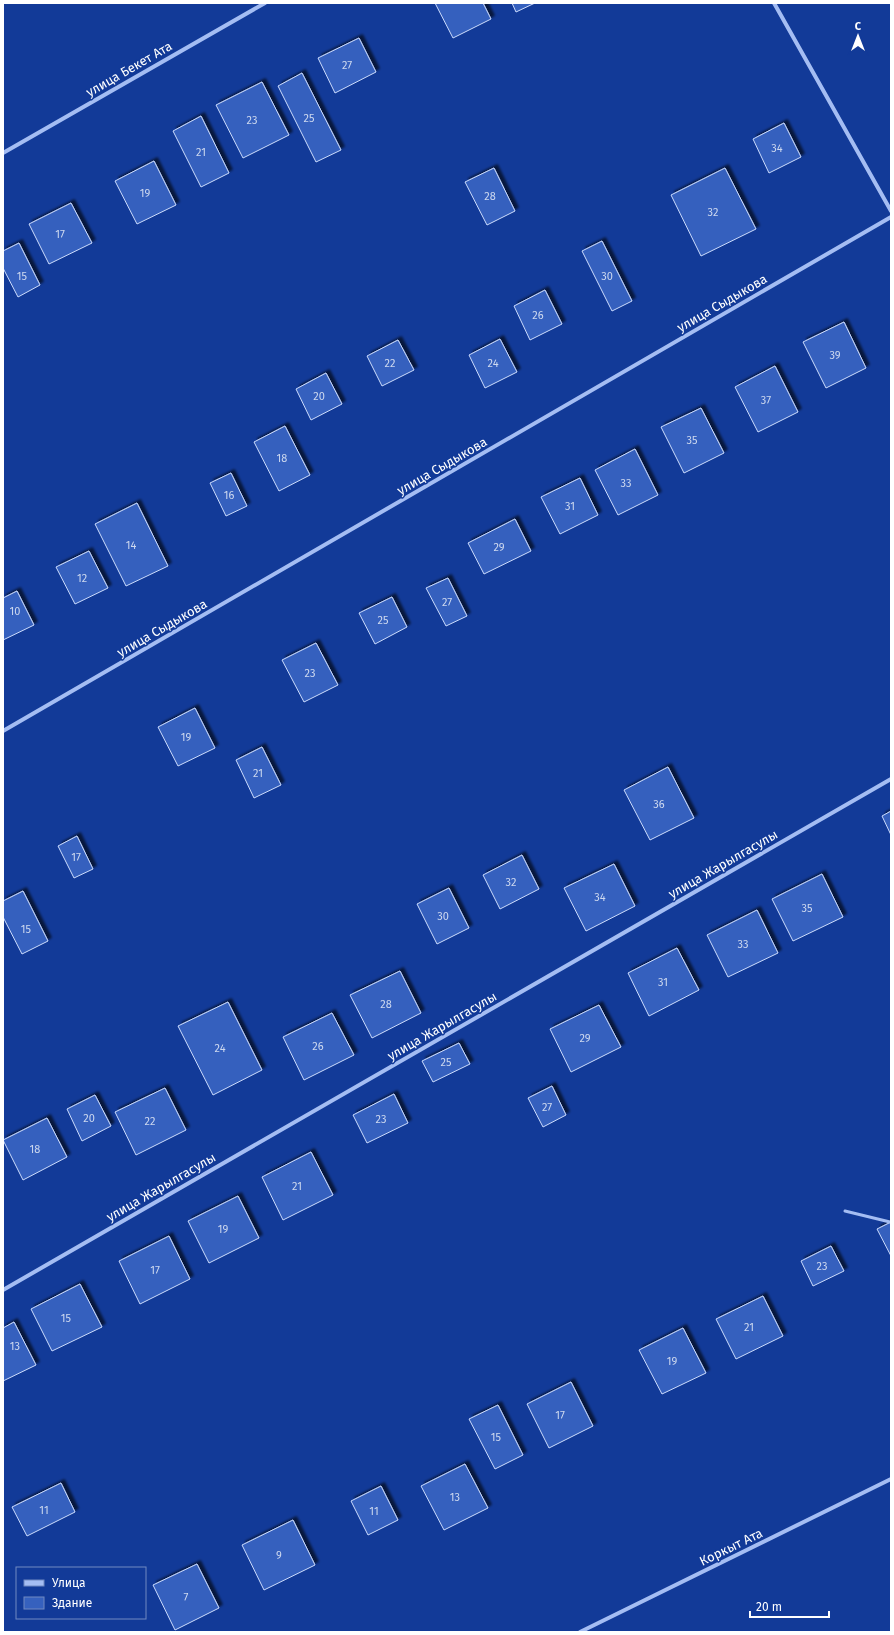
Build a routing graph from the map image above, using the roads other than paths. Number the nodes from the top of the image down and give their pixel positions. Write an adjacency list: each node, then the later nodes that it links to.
1 (265, 3): 3 (street, улица Бекет Ата)
2 (774, 3): 4 (street)
3 (3, 153)
4 (891, 211)
5 (891, 217): 6 (street, улица Сыдыкова)
6 (3, 731)
7 (891, 779): 10 (street, улица Жарылгасулы)
8 (845, 1211): 9 (lane)
9 (890, 1222)
10 (3, 1290)
11 (891, 1479): 12 (street, Коркыт Ата)
12 (580, 1632)

